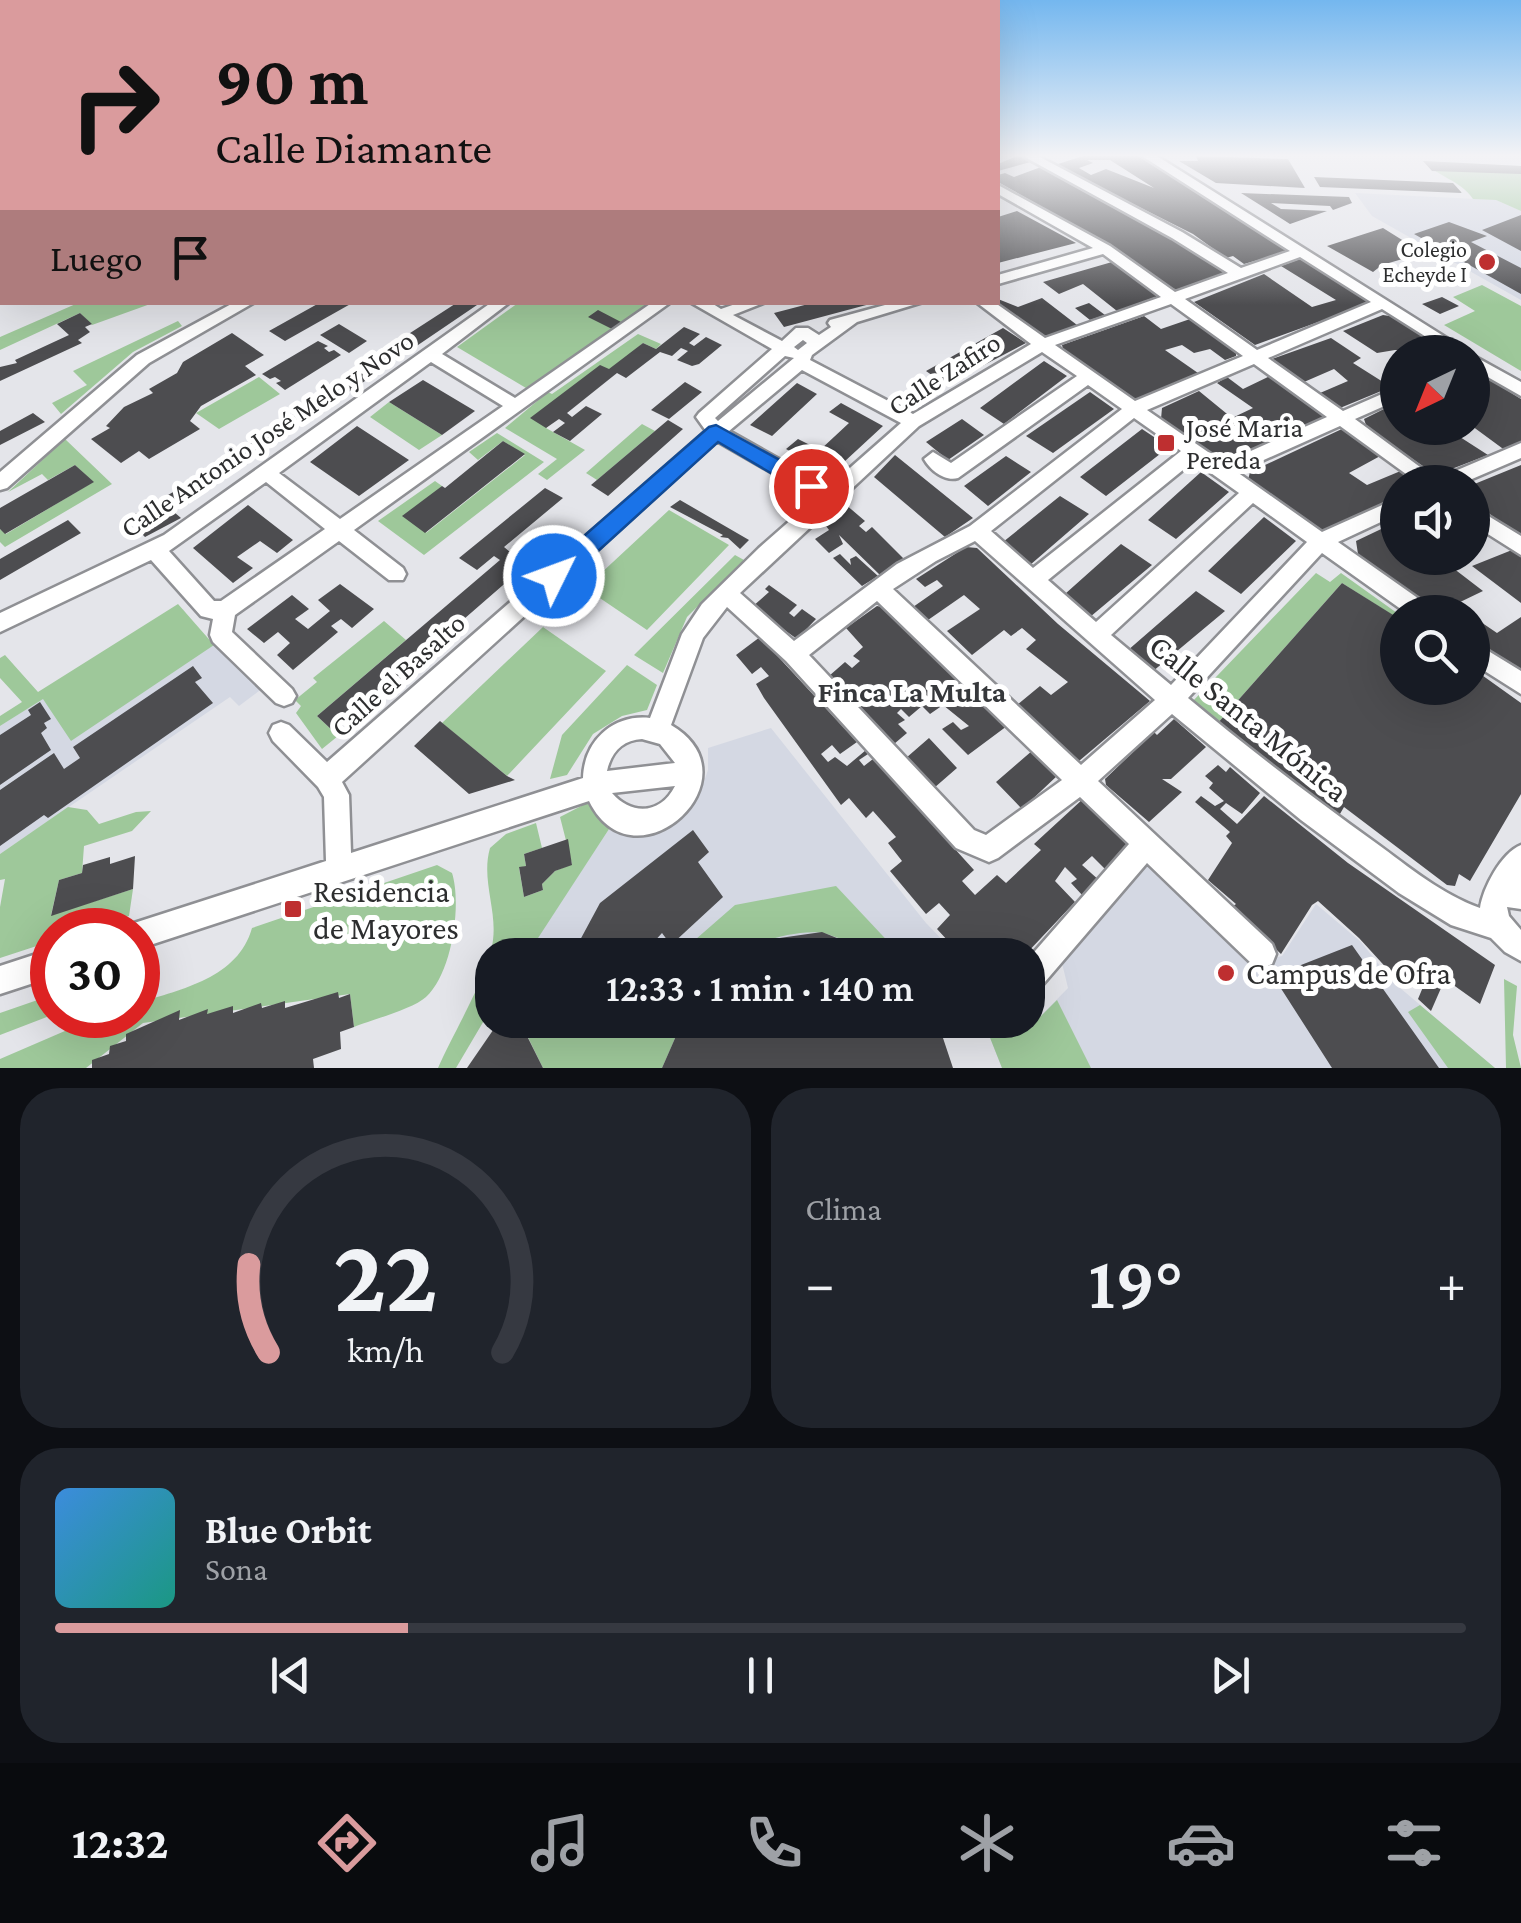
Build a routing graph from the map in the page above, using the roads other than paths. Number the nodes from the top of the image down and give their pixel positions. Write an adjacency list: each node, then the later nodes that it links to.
1 (1029, 206): 4 (street)
2 (1118, 206): 6 (street)
3 (1227, 206): 5 (street)
4 (1105, 249): 7 (street); 8 (street)
5 (1301, 252): 6 (street, Calle Zafiro); 9 (street)
6 (1240, 274): 8 (street, Calle Zafiro)
7 (1000, 279)
8 (1172, 296): 20 (street, Calle Zafiro); 24 (street)
9 (1383, 304): 18 (street); 24 (street)
10 (242, 305): 41 (street)
11 (499, 305): 23 (street, Calle Antonio José Melo y Novo)
12 (660, 305): 29 (street)
13 (703, 305): 17 (street)
14 (749, 305): 17 (street)
15 (906, 305): 21 (street, Calle el Basalto)
16 (987, 305): 20 (street)
17 (720, 314): 19 (street)
18 (1433, 335)
19 (768, 338): 21 (street); 22 (street)
20 (1043, 344): 26 (street); 32 (street, Calle Zafiro)
21 (806, 348): 22 (street); 32 (street); 33 (street, Calle el Basalto)
22 (783, 350): 33 (street)
23 (430, 355): 29 (street); 40 (street, Calle Antonio José Melo y Novo)
24 (1254, 355): 30 (street); 31 (street)
25 (1490, 371): 27 (street)
26 (1089, 376): 30 (street); 36 (street)
27 (1521, 390)
28 (1380, 401): 31 (street)
29 (514, 405): 46 (street)
30 (1135, 408): 35 (street); 47 (street)
31 (1340, 418): 37 (street); 39 (street)
32 (913, 422): 54 (street, Calle Zafiro)
33 (716, 432): 42 (street); 67 (street, Calle el Basalto)
34 (1521, 450): 38 (street)
35 (1194, 451): 39 (street); 52 (street)
36 (933, 459)
37 (1406, 465)
38 (1487, 465)
39 (1223, 471): 43 (street)
40 (266, 473): 46 (street); 50 (street, Calle Antonio José Melo y Novo)
41 (0, 483)
42 (811, 486)
43 (1252, 492): 48 (street); 58 (street)
44 (1380, 514): 48 (street)
45 (1490, 525): 49 (street)
46 (341, 531): 51 (street); 56 (street)
47 (977, 531): 52 (street, Calle Santa Mónica); 53 (street)
48 (1321, 541): 55 (street); 63 (street)
49 (1521, 547)
50 (155, 550): 56 (street); 57 (street, Calle Antonio José Melo y Novo)
51 (396, 574)
52 (1033, 580): 58 (street, Calle Santa Mónica)
53 (880, 590): 59 (street); 68 (street)
54 (725, 593): 59 (street); 64 (street, Calle Zafiro)
55 (1397, 595)
56 (225, 610): 62 (street)
57 (0, 623)
58 (1096, 635): 63 (street, Calle Santa Mónica)
59 (794, 654): 68 (street)
60 (1490, 662): 61 (street)
61 (1521, 684)
62 (284, 696)
63 (1171, 700): 68 (street); 74 (street, Calle Santa Mónica)
64 (658, 730): 66 (street); 69 (street)
65 (281, 733): 67 (street)
66 (690, 776): 69 (street); 69 (street)
67 (327, 779): 72 (street, Calle el Basalto)
68 (1082, 780): 70 (street)
69 (594, 788): 72 (street)
70 (1147, 843): 77 (street); 78 (street)
71 (1521, 858): 73 (street)
72 (339, 868): 75 (street)
73 (1508, 897): 74 (street)
74 (1498, 926): 76 (street)
75 (160, 928)
76 (1521, 947)
77 (1262, 954)
78 (1045, 960)
79 (30, 970): 80 (street)
80 (0, 980)

